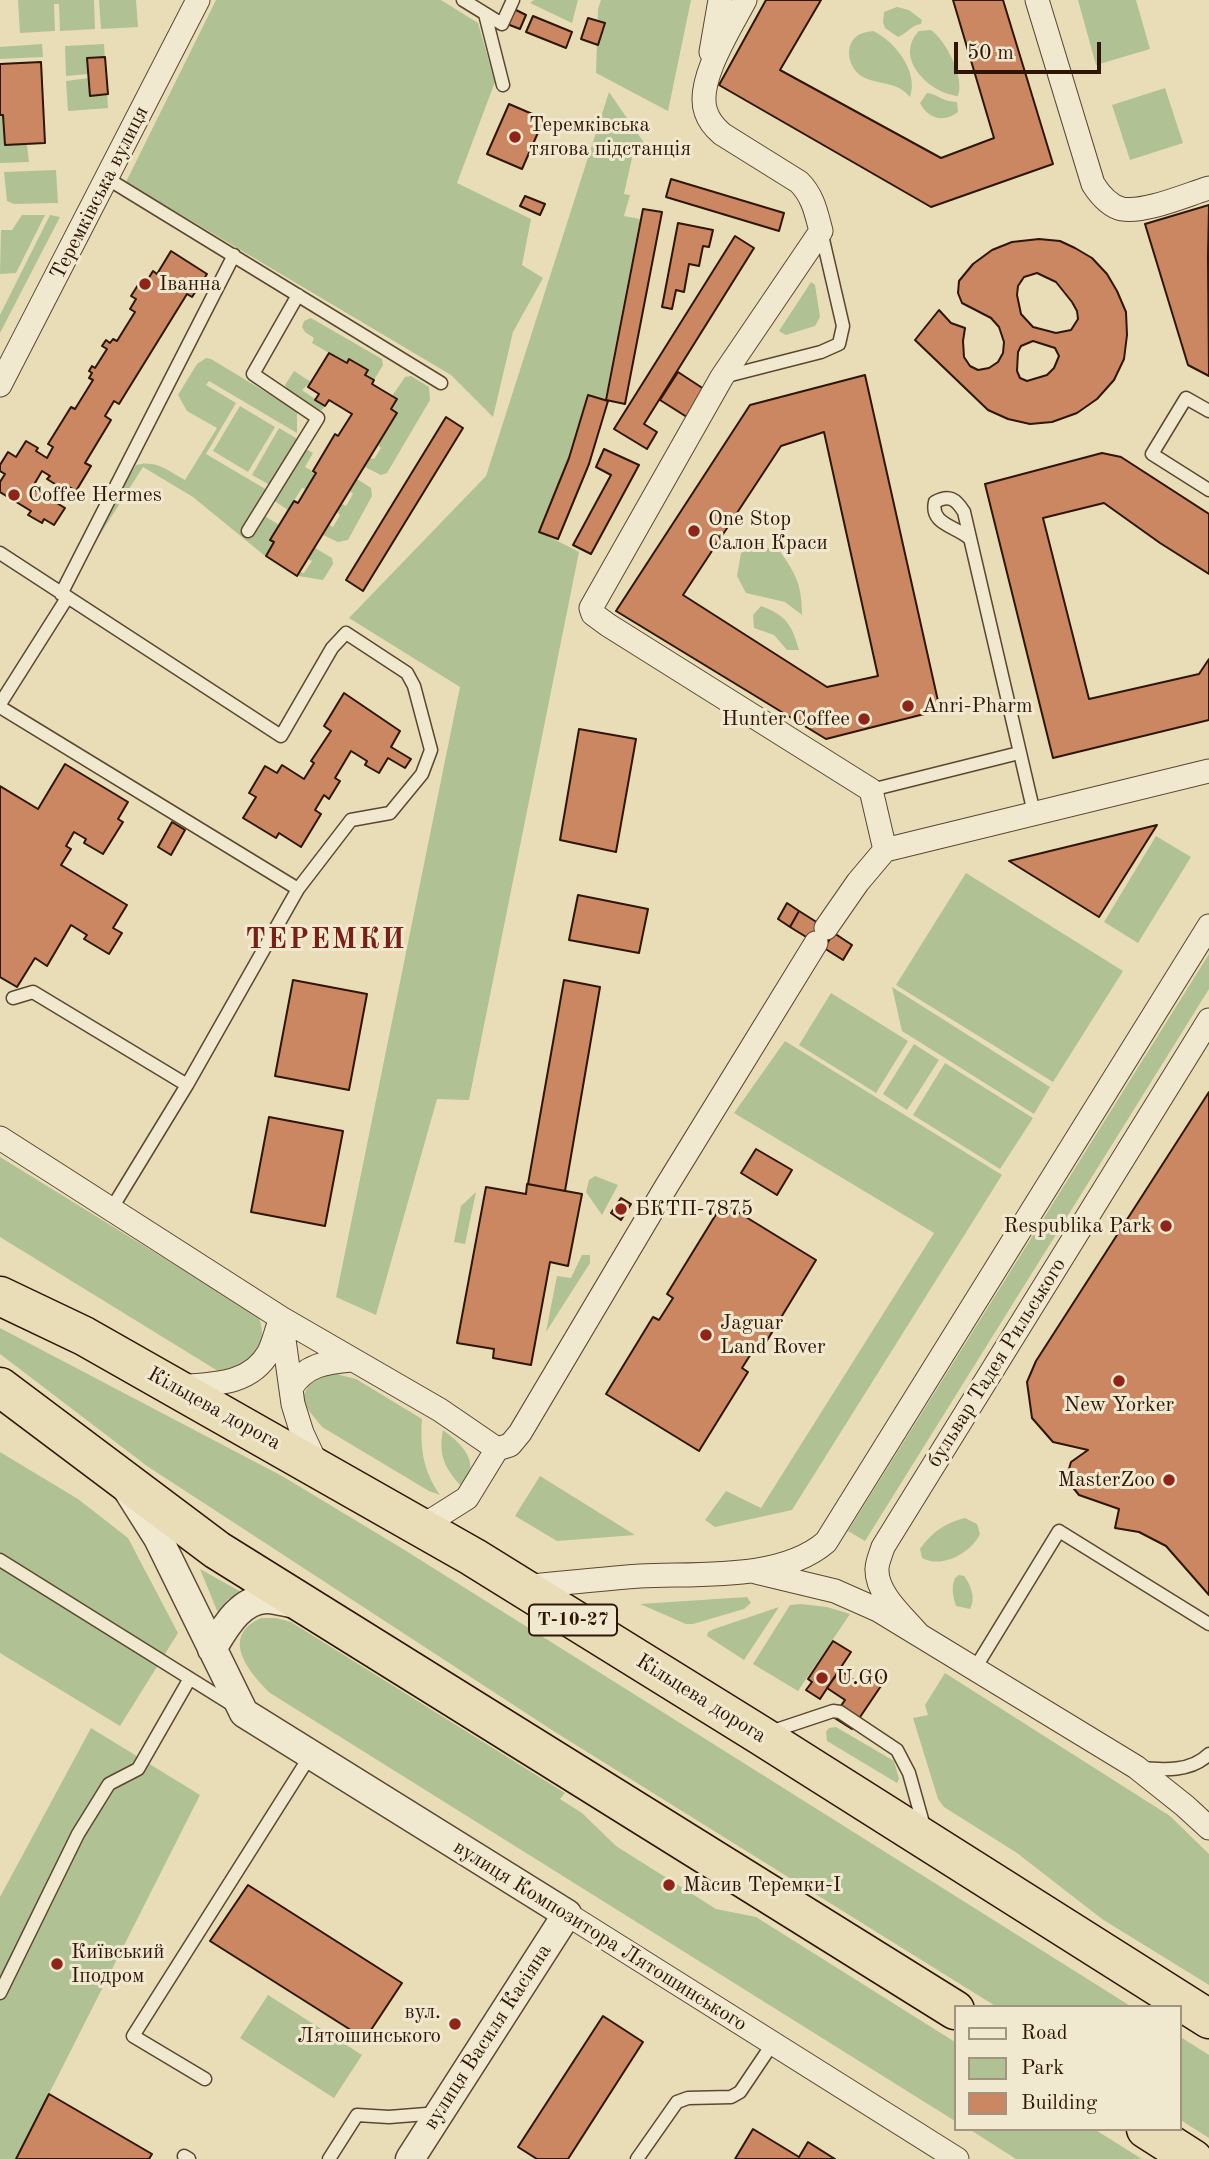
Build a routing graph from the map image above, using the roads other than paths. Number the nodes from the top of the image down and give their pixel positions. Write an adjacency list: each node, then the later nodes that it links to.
1 (198, 0): 10 (street, Теремківська вулиця)
2 (463, 0): 7 (lane)
3 (513, 0): 7 (lane)
4 (720, 0): 8 (street)
5 (745, 0): 8 (street)
6 (1037, 0): 11 (street)
7 (485, 14): 9 (lane)
8 (707, 78): 12 (street)
9 (503, 85)
10 (108, 178): 13 (lane); 17 (street, Теремківська вулиця)
11 (1209, 188)
12 (821, 231): 15 (street); 15 (lane)
13 (234, 255): 14 (lane); 23 (lane)
14 (298, 295): 16 (lane); 20 (lane)
15 (722, 377): 27 (street)
16 (441, 383)
17 (0, 385)
18 (1209, 411): 19 (lane)
19 (1209, 490)
20 (248, 531)
21 (969, 538): 25 (lane)
22 (0, 553): 23 (lane)
23 (64, 596): 24 (lane); 30 (lane)
24 (0, 705): 30 (lane)
25 (1019, 753): 27 (lane); 28 (lane)
26 (1209, 771): 28 (street)
27 (871, 790): 29 (street)
28 (1034, 813): 29 (street)
29 (885, 850): 47 (street)
30 (298, 889): 34 (lane)
31 (1209, 926): 52 (street)
32 (13, 998): 34 (lane)
33 (1209, 1020): 56 (street, бульвар Тадея Рильського)
34 (187, 1084): 36 (lane)
35 (0, 1138): 36 (street)
36 (112, 1208): 39 (street)
37 (0, 1273): 40 (highway)
38 (0, 1296): 40 (highway, Кільцева дорога / Т-10-27)
39 (281, 1318): 41 (street); 43 (street); 44 (street)
40 (85, 1336): 43 (highway, Кільцева дорога / Т-10-27)
41 (352, 1360): 44 (street); 47 (street)
42 (0, 1387): 46 (highway)
43 (175, 1387): 48 (highway, Кільцева дорога / Т-10-27)
44 (291, 1388): 48 (street)
45 (0, 1405): 46 (highway)
46 (55, 1428): 49 (highway)
47 (497, 1449): 50 (street)
48 (319, 1468): 50 (highway, Кільцева дорога / Т-10-27)
49 (122, 1480): 54 (highway); 57 (street)
50 (421, 1527): 53 (highway, Кільцева дорога / Т-10-27)
51 (0, 1560): 59 (lane, вулиця Композитора Лятошинського)
52 (751, 1571): 53 (street); 56 (street)
53 (521, 1587): 61 (highway, Кільцева дорога / Т-10-27)
54 (308, 1606): 57 (street); 69 (highway)
55 (1209, 1624): 58 (lane)
56 (919, 1635): 58 (street)
57 (212, 1649): 60 (street)
58 (974, 1670): 64 (street)
59 (188, 1680): 60 (lane, вулиця Композитора Лятошинського); 68 (lane)
60 (244, 1713): 63 (street, вулиця Композитора Лятошинського)
61 (760, 1735): 66 (highway, Кільцева дорога / Т-10-27); 66 (lane)
62 (1209, 1754): 64 (lane)
63 (310, 1755): 67 (street, вулиця Композитора Лятошинського); 72 (lane)
64 (1136, 1767): 65 (street)
65 (1209, 1828)
66 (933, 1846): 70 (highway, Кільцева дорога / Т-10-27)
67 (567, 1914): 71 (street, вулиця Композитора Лятошинського); 73 (street, вулиця Василя Касіяна)
68 (0, 1993)
69 (954, 2009)
70 (1209, 2019)
71 (773, 2043): 77 (lane); 78 (street, вулиця Композитора Лятошинського)
72 (205, 2079)
73 (439, 2112): 75 (lane); 76 (street, вулиця Василя Касіяна)
74 (1149, 2131): 79 (highway)
75 (329, 2159)
76 (410, 2159)
77 (637, 2159)
78 (957, 2159)
79 (1193, 2159)

